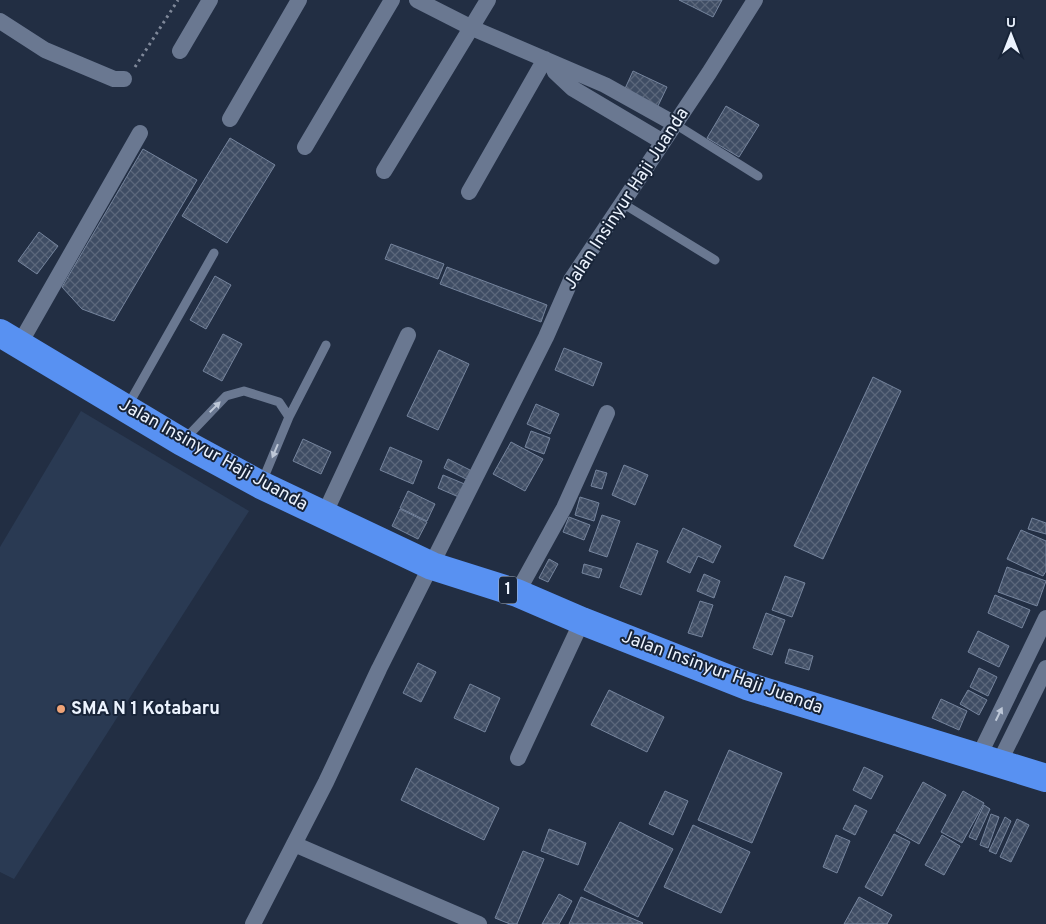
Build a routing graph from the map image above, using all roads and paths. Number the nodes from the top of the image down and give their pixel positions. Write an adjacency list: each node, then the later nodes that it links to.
1 (178, 0): 12 (path)
2 (210, 0): 10 (street)
3 (299, 0): 13 (street)
4 (392, 0): 17 (street)
5 (416, 0): 9 (street)
6 (488, 0): 9 (street)
7 (754, 0): 14 (street, Jalan Insinyur Haji Juanda)
8 (0, 21): 12 (street)
9 (472, 28): 11 (street); 18 (street)
10 (180, 51)
11 (548, 61): 14 (street); 16 (street); 20 (street)
12 (124, 79)
13 (230, 119)
14 (675, 124): 16 (street, Jalan Insinyur Haji Juanda); 19 (lane)
15 (140, 133): 25 (street)
16 (663, 142): 21 (street, Jalan Insinyur Haji Juanda)
17 (305, 147)
18 (384, 171)
19 (758, 176)
20 (469, 192)
21 (622, 203): 23 (lane); 33 (street, Jalan Insinyur Haji Juanda)
22 (214, 253): 27 (lane)
23 (715, 260)
24 (408, 335): 32 (street)
25 (9, 339): 27 (highway, Jalan Insinyur Haji Juanda / 1)
26 (326, 345): 29 (lane)
27 (126, 409): 30 (highway, Jalan Insinyur Haji Juanda / 1)
28 (607, 412): 34 (street)
29 (290, 417): 30 (lane, one-way to 29); 31 (lane, one-way to 31)
30 (182, 442): 31 (highway, Jalan Insinyur Haji Juanda / 1)
31 (261, 484): 32 (highway, Jalan Insinyur Haji Juanda / 1)
32 (324, 515): 33 (highway, Jalan Insinyur Haji Juanda / 1)
33 (432, 566): 34 (highway, Jalan Insinyur Haji Juanda / 1); 41 (street)
34 (517, 593): 36 (highway, Jalan Insinyur Haji Juanda / 1)
35 (1046, 618): 39 (street, one-way to 35)
36 (582, 622): 38 (street); 39 (highway, Jalan Insinyur Haji Juanda / 1)
37 (1046, 668): 39 (street)
38 (518, 758)
39 (988, 761): 40 (highway, Jalan Insinyur Haji Juanda / 1)
40 (1046, 778)
41 (294, 844): 42 (street); 43 (street)
42 (253, 924)
43 (479, 924)

